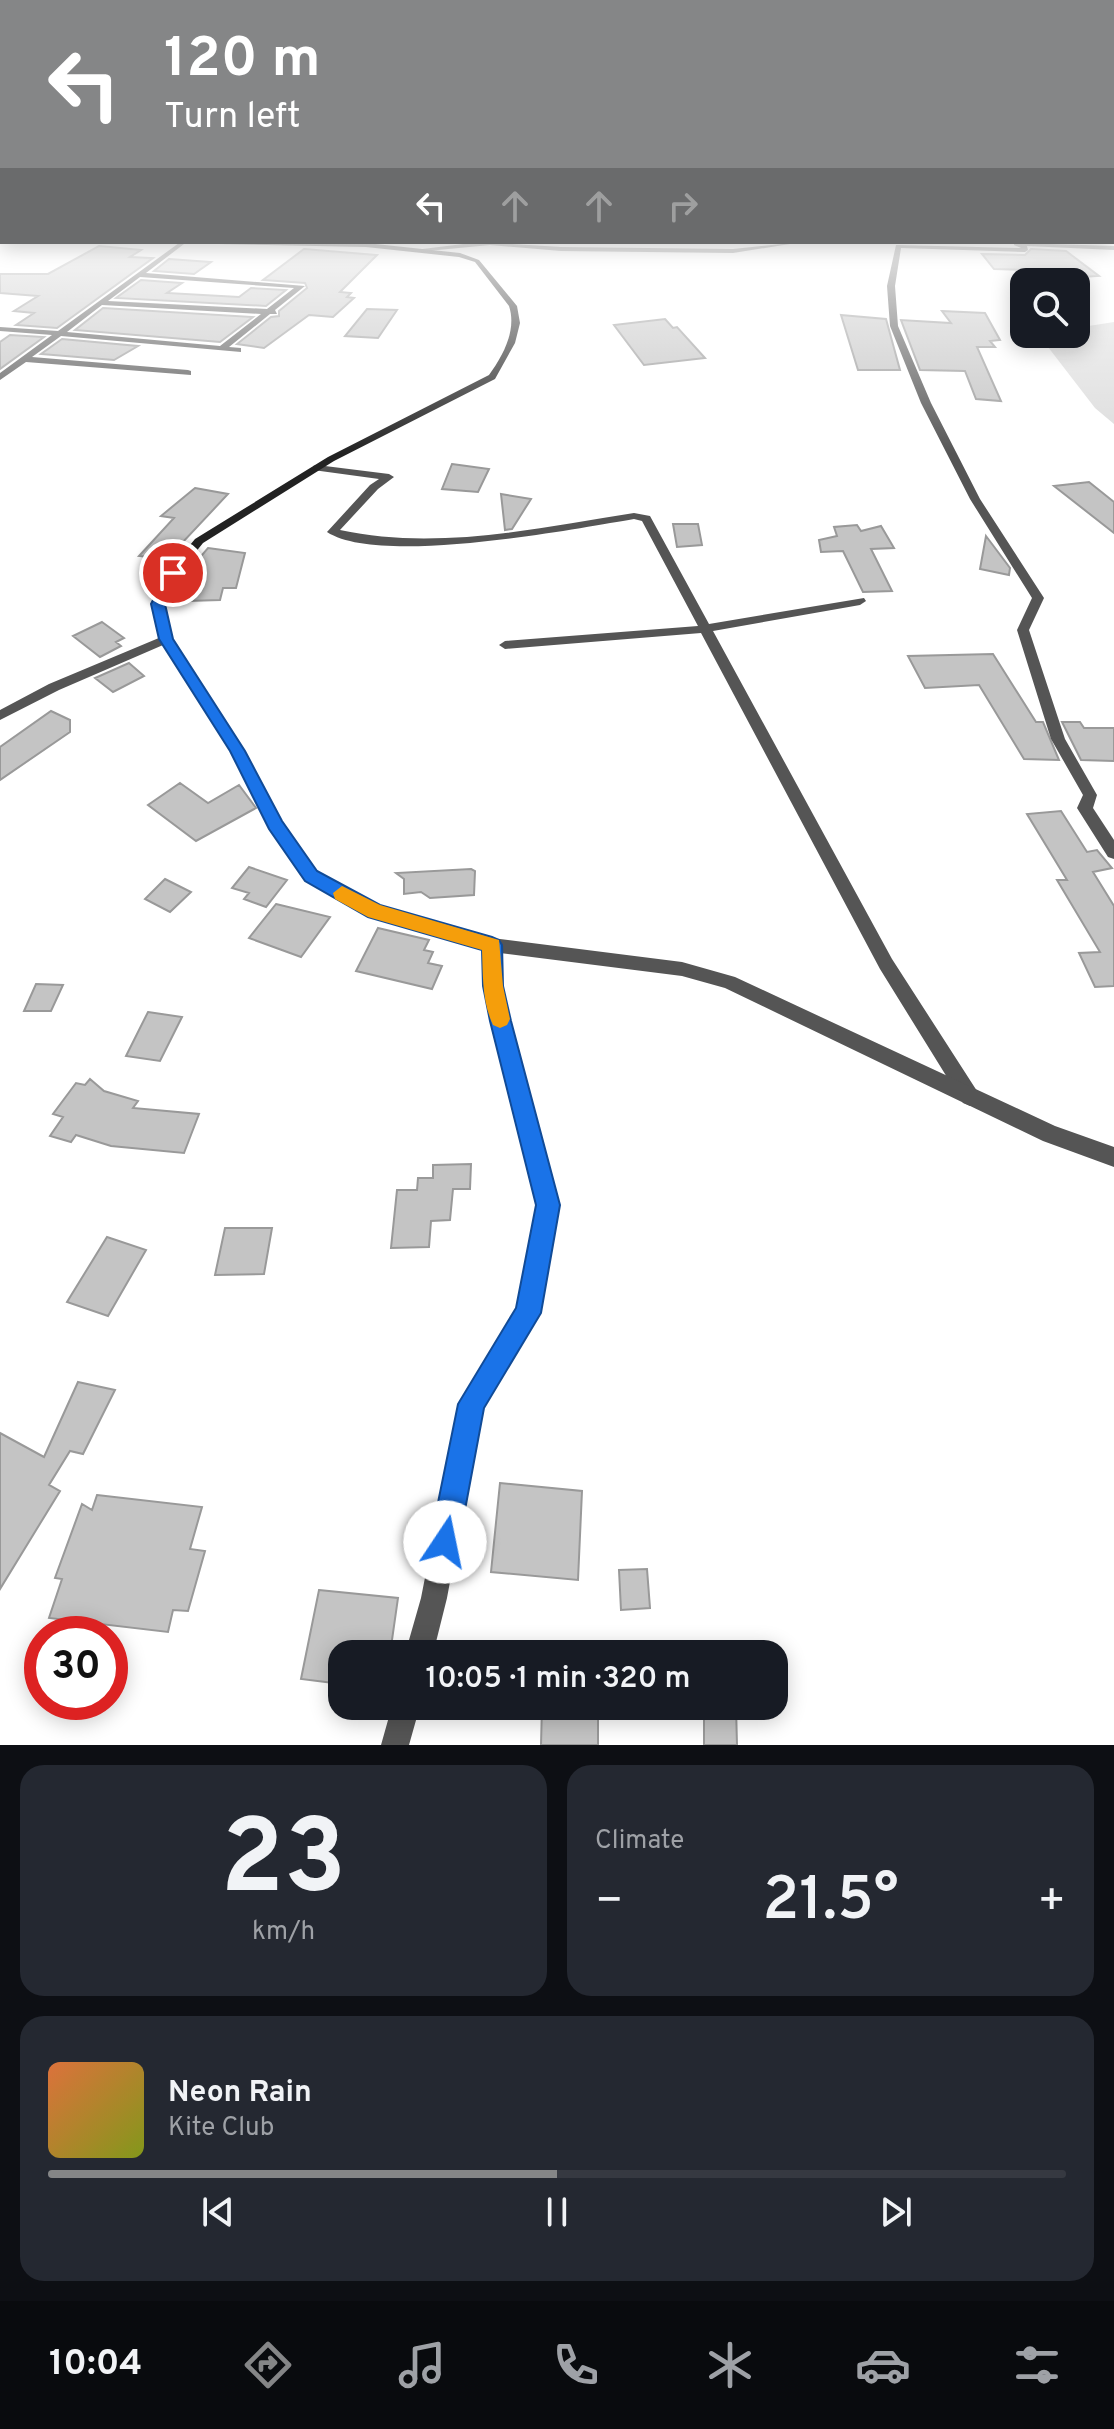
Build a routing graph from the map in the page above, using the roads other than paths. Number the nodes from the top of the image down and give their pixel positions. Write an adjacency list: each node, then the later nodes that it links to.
1 (118, 290): 5 (street)
2 (296, 290): 6 (street)
3 (500, 290): 14 (main road)
4 (891, 290): 20 (street)
5 (100, 303): 6 (street); 8 (street)
6 (269, 312): 9 (street)
7 (0, 329): 8 (street)
8 (60, 334): 9 (street); 11 (street)
9 (222, 348): 10 (street)
10 (238, 350)
11 (25, 359): 12 (street); 13 (street)
12 (188, 373)
13 (0, 377)
14 (317, 468): 16 (street); 17 (main road)
15 (860, 601): 16 (street)
16 (705, 628): 18 (street); 22 (street)
17 (166, 639): 19 (street); 21 (main road)
18 (505, 645)
19 (0, 716)
20 (1114, 853)
21 (492, 945): 22 (street); 24 (street)
22 (970, 1097): 23 (street)
23 (1114, 1157)
24 (423, 1640)
25 (402, 1720): 26 (street)
26 (395, 1745)

